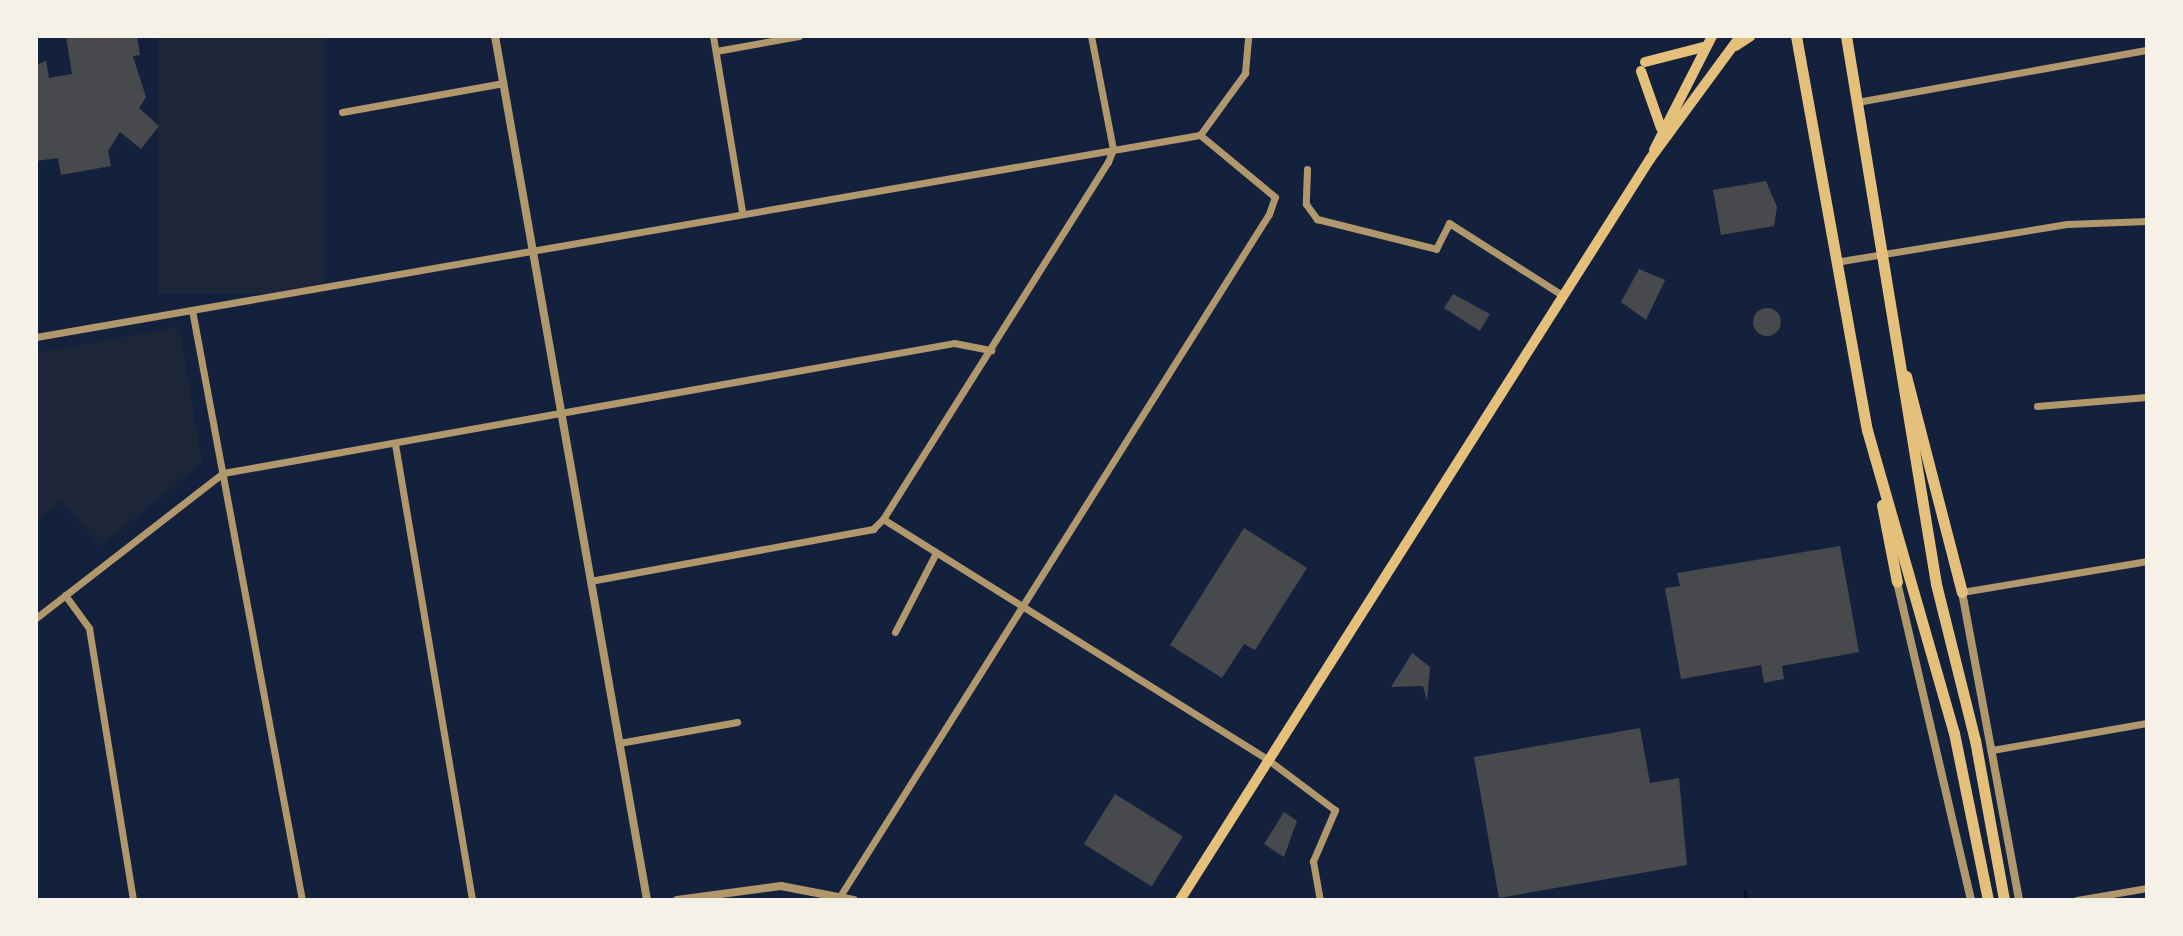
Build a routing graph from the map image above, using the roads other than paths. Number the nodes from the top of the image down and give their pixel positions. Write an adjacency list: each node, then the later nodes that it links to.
1 (495, 36): 13 (street)
2 (713, 36): 12 (street)
3 (799, 36): 12 (street)
4 (1091, 36): 18 (street)
5 (1248, 36): 17 (street)
6 (1749, 36): 9 (highway)
7 (1794, 36): 25 (highway)
8 (1846, 36): 14 (highway)
9 (1737, 40): 19 (main road)
10 (1709, 41): 16 (main road); 16 (main road)
11 (2147, 50): 14 (street)
12 (716, 51): 21 (street)
13 (503, 83): 15 (street); 23 (street)
14 (1857, 102): 24 (highway)
15 (342, 112)
16 (1662, 130): 19 (main road)
17 (1200, 135): 18 (street); 44 (street)
18 (1113, 149): 21 (street); 29 (street)
19 (1650, 159): 26 (main road)
20 (1307, 169): 26 (street)
21 (742, 211): 23 (street)
22 (2147, 221): 24 (street)
23 (533, 251): 27 (street); 33 (street)
24 (1880, 253): 25 (street); 30 (highway)
25 (1835, 262): 34 (highway)
26 (1562, 295): 51 (main road)
27 (192, 310): 28 (street); 36 (street)
28 (36, 337)
29 (991, 350): 33 (street); 37 (street)
30 (1901, 365): 42 (highway); 65 (highway)
31 (2147, 397): 32 (street)
32 (2037, 406)
33 (561, 414): 35 (street); 40 (street)
34 (1867, 430): 41 (highway); 64 (highway)
35 (395, 444): 36 (street); 57 (street)
36 (223, 473): 43 (street); 56 (street)
37 (883, 519): 38 (street); 40 (street)
38 (936, 553): 44 (street); 46 (street)
39 (2147, 561): 42 (street)
40 (590, 581): 49 (street)
41 (1897, 582): 63 (street)
42 (1962, 592): 50 (street)
43 (65, 595): 45 (street); 55 (street)
44 (1020, 607): 51 (street); 53 (street)
45 (36, 618)
46 (895, 632)
47 (737, 722): 49 (street)
48 (2147, 723): 50 (street)
49 (619, 743): 58 (street)
50 (1992, 750): 66 (street)
51 (1267, 759): 61 (main road); 62 (street)
52 (2147, 888): 54 (street)
53 (842, 893): 59 (street); 60 (street)
54 (2109, 898): 67 (street)
55 (133, 900)
56 (302, 900)
57 (472, 900)
58 (647, 900)
59 (677, 900)
60 (854, 900)
61 (1180, 900)
62 (1320, 900)
63 (1971, 900)
64 (1988, 900)
65 (2004, 900)
66 (2019, 900)
67 (2077, 900)

